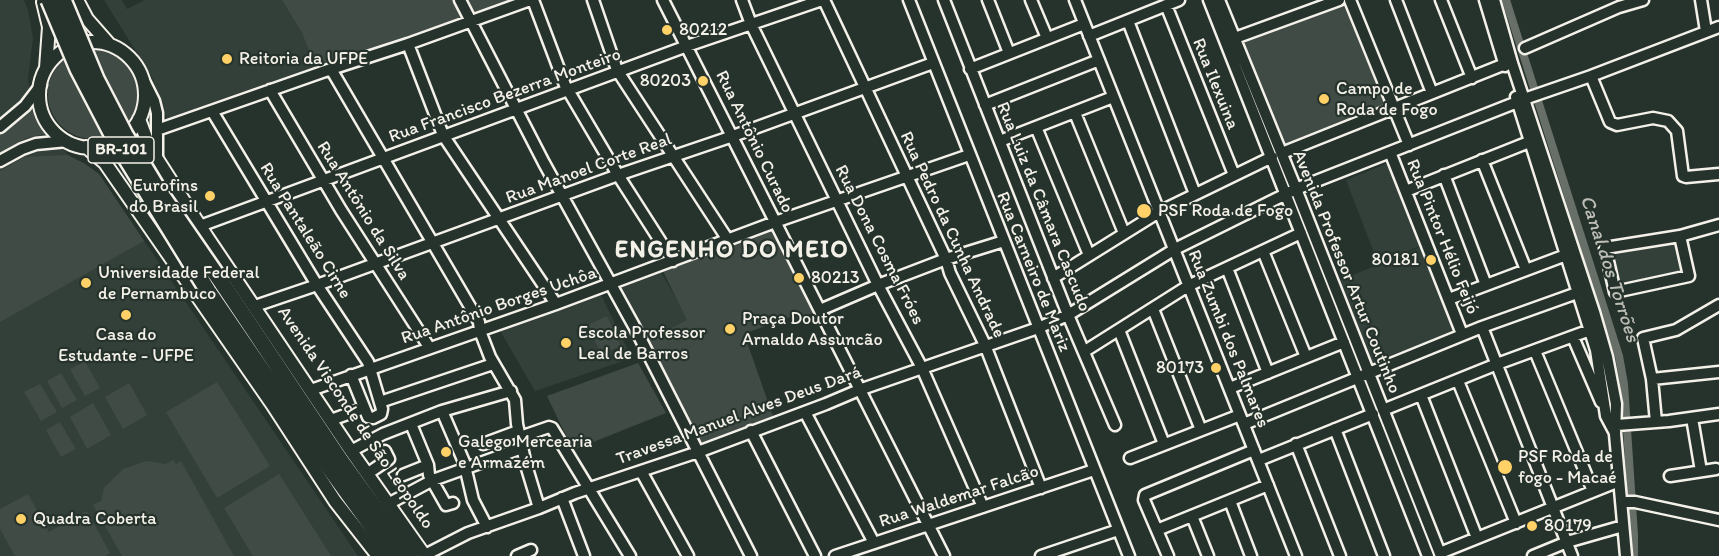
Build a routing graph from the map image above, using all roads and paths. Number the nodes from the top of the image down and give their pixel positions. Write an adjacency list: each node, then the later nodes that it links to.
1 (42, 0): 45 (main road)
2 (50, 0): 123 (highway, BR-101, bridge)
3 (63, 0): 123 (highway, BR-101, bridge)
4 (77, 0): 37 (main road)
5 (460, 0): 28 (street)
6 (532, 0): 28 (street); 55 (street)
7 (593, 0): 48 (street)
8 (663, 0): 39 (street, Rua Antônio Curado)
9 (742, 0): 30 (street, Rua Dona Cosma Fróes)
10 (823, 0): 30 (street, Rua Francisco Bezerra Monteiro); 53 (street, Rua Pedro da Cunha Andrade)
11 (909, 0): 43 (street, Rua Carneiro de Mariz)
12 (944, 0): 47 (street, Rua Luiz da Câmara Cascudo)
13 (988, 0): 41 (street)
14 (1031, 0): 35 (street)
15 (1075, 0): 31 (street, Rua Zumbi dos Palmares)
16 (1179, 0): 27 (street)
17 (1209, 0): 78 (street, Avenida Professor Artur Coutinho)
18 (1339, 0): 36 (street)
19 (1350, 0): 60 (street)
20 (1396, 0): 56 (street)
21 (1441, 0): 51 (street)
22 (1485, 0): 44 (street)
23 (1494, 0): 58 (street)
24 (1643, 0): 40 (street)
25 (1701, 0): 33 (street)
26 (1224, 1): 36 (street, Avenida Professor Artur Coutinho)
27 (1166, 5): 29 (street); 85 (street, Rua Ilexuina)
28 (471, 21): 38 (street); 61 (street)
29 (1128, 21): 34 (street); 92 (street)
30 (751, 24): 39 (street, Rua Francisco Bezerra Monteiro); 63 (street, Rua Dona Cosma Fróes)
31 (1084, 24): 34 (street, Rua Zumbi dos Palmares); 35 (street)
32 (1719, 27): 33 (street, Travessa Manuel Alves Deus Dará)
33 (1706, 31): 49 (street, Travessa Manuel Alves Deus Dará)
34 (1089, 36): 42 (street, Rua Zumbi dos Palmares)
35 (1047, 38): 41 (street)
36 (1235, 38): 78 (street, Avenida Professor Artur Coutinho)
37 (109, 44): 45 (main road); 50 (main road)
38 (408, 44): 46 (street); 69 (street)
39 (687, 46): 48 (street, Rua Francisco Bezerra Monteiro); 70 (street, Rua Antônio Curado)
40 (1525, 48)
41 (1009, 53): 47 (street)
42 (1099, 60): 57 (street, Rua Zumbi dos Palmares); 59 (street)
43 (933, 63): 53 (street, Rua Manoel Corte Real); 77 (street, Rua Carneiro de Mariz)
44 (1504, 64): 51 (street); 58 (street)
45 (46, 69): 52 (main road)
46 (331, 69): 54 (street); 80 (street)
47 (970, 69): 59 (street, Rua Luiz da Câmara Cascudo)
48 (619, 72): 55 (street, Rua Francisco Bezerra Monteiro); 79 (street)
49 (1591, 76): 58 (street, Travessa Manuel Alves Deus Dará); 84 (street)
50 (142, 77): 65 (main road); 68 (street)
51 (1472, 78): 56 (street)
52 (41, 84): 66 (street); 71 (main road)
53 (865, 88): 63 (street, Rua Manoel Corte Real); 88 (street, Rua Pedro da Cunha Andrade)
54 (270, 90): 62 (street); 89 (street, Rua Antônio da Silva)
55 (568, 90): 61 (street, Rua Francisco Bezerra Monteiro); 87 (street)
56 (1432, 93): 60 (street)
57 (1113, 97): 64 (street); 97 (street, Rua Zumbi dos Palmares)
58 (1528, 98): 73 (street); 74 (street, Travessa Manuel Alves Deus Dará); 175 (street)
59 (985, 105): 72 (street, Rua Luiz da Câmara Cascudo)
60 (1395, 108): 74 (street); 78 (street)
61 (516, 109): 69 (street, Rua Francisco Bezerra Monteiro); 94 (street)
62 (212, 111): 68 (street); 95 (street, Rua Pantaleão Cirne)
63 (795, 113): 70 (street, Rua Manoel Corte Real); 96 (street, Rua Dona Cosma Fróes)
64 (1075, 113): 67 (street); 102 (street)
65 (139, 119): 75 (main road); 81 (main road, Avenida Visconde de São Leopoldo)
66 (0, 127)
67 (1036, 128): 72 (street); 110 (street)
68 (157, 130): 81 (street)
69 (443, 135): 80 (street, Rua Francisco Bezerra Monteiro); 98 (street)
70 (733, 136): 79 (street, Rua Manoel Corte Real); 99 (street, Rua Antônio Curado)
71 (67, 141): 75 (main road); 83 (street)
72 (1000, 141): 117 (street, Rua Luiz da Câmara Cascudo)
73 (1529, 142): 82 (street); 111 (street)
74 (1409, 145): 76 (street, Travessa Manuel Alves Deus Dará)
75 (86, 147): 224 (main road)
76 (1390, 152): 90 (street, Travessa Manuel Alves Deus Dará); 91 (street, Rua Pintor Hélio Feijó)
77 (969, 155): 88 (street, Rua Antônio Borges Uchôa); 107 (street, Rua Carneiro de Mariz)
78 (1277, 155): 85 (street); 90 (street, Avenida Professor Artur Coutinho); 93 (street, Avenida Professor Artur Coutinho)
79 (674, 156): 87 (street, Rua Manoel Corte Real); 105 (street)
80 (382, 158): 89 (street, Rua Francisco Bezerra Monteiro); 106 (street)
81 (157, 159): 101 (main road, Avenida Visconde de São Leopoldo)
82 (1482, 160): 86 (street); 116 (street)
83 (0, 162)
84 (1719, 174)
85 (1234, 175): 92 (street)
86 (1444, 175): 91 (street); 121 (street)
87 (618, 176): 94 (street, Rua Manoel Corte Real); 113 (street)
88 (906, 176): 96 (street, Rua Antônio Borges Uchôa); 112 (street, Rua Pedro da Cunha Andrade)
89 (323, 179): 95 (street, Rua Francisco Bezerra Monteiro); 114 (street, Rua Antônio da Silva)
90 (1296, 189): 93 (street, Travessa Manuel Alves Deus Dará); 152 (street, Avenida Professor Artur Coutinho)
91 (1406, 191): 125 (street, Rua Pintor Hélio Feijó)
92 (1195, 194): 97 (street)
93 (1285, 195): 103 (street, Avenida Professor Artur Coutinho); 108 (street, Travessa Manuel Alves Deus Dará)
94 (562, 196): 98 (street, Rua Manoel Corte Real); 119 (street)
95 (266, 200): 101 (street, Rua Francisco Bezerra Monteiro); 118 (street, Rua Pantaleão Cirne)
96 (838, 200): 99 (street, Rua Antônio Borges Uchôa); 120 (street, Rua Dona Cosma Fróes)
97 (1160, 212): 102 (street); 108 (street, Rua Zumbi dos Palmares)
98 (498, 219): 106 (street, Rua Manoel Corte Real); 126 (street)
99 (775, 222): 105 (street, Rua Antônio Borges Uchôa); 130 (street, Rua Antônio Curado)
100 (1719, 225): 104 (street)
101 (200, 226): 127 (main road, Avenida Visconde de São Leopoldo)
102 (1124, 233): 110 (street)
103 (1301, 233): 109 (street); 139 (street, Avenida Professor Artur Coutinho)
104 (1680, 236): 104 (street)
105 (728, 240): 113 (street, Rua Antônio Borges Uchôa)
106 (433, 242): 114 (street, Rua Manoel Corte Real); 136 (street)
107 (1004, 242): 112 (street); 133 (street, Rua Carneiro de Mariz)
108 (1174, 249): 122 (street, Rua Zumbi dos Palmares); 131 (street, Travessa Manuel Alves Deus Dará)
109 (1263, 251): 115 (street); 144 (street)
110 (1089, 255): 117 (street)
111 (1566, 255): 116 (street); 124 (street)
112 (946, 259): 120 (street); 140 (street, Rua Pedro da Cunha Andrade)
113 (673, 261): 119 (street, Rua Antônio Borges Uchôa)
114 (375, 264): 118 (street, Rua Manoel Corte Real); 141 (street, Rua Antônio da Silva)
115 (1227, 268): 122 (street); 150 (street)
116 (1526, 270): 121 (street)
117 (1053, 278): 131 (street, Rua Luiz da Câmara Cascudo)
118 (317, 285): 127 (street, Rua Manoel Corte Real); 148 (street, Rua Pantaleão Cirne)
119 (611, 285): 126 (street, Rua Antônio Borges Uchôa); 185 (street)
120 (878, 285): 130 (street); 147 (street, Rua Dona Cosma Fróes)
121 (1486, 285): 125 (street)
122 (1188, 286): 129 (street); 155 (street, Rua Zumbi dos Palmares)
123 (215, 287): 225 (highway, BR-101); 226 (highway, Avenida Visconde de São Leopoldo / BR-101)
124 (1577, 293): 132 (street); 135 (street)
125 (1449, 299): 137 (street, Rua Pintor Hélio Feijó)
126 (556, 304): 136 (street, Rua Antônio Borges Uchôa)
127 (255, 306): 156 (main road, Avenida Visconde de São Leopoldo)
128 (1716, 307): 153 (street)
129 (1153, 309): 134 (street); 177 (street)
130 (820, 310): 157 (street, Rua Antônio Curado)
131 (1068, 315): 133 (street, Travessa Manuel Alves Deus Dará); 142 (street, Rua Luiz da Câmara Cascudo)
132 (1482, 327): 137 (street); 146 (street)
133 (1038, 328): 140 (street, Travessa Manuel Alves Deus Dará); 190 (street, Rua Carneiro de Mariz)
134 (1119, 330): 142 (street); 181 (street)
135 (1590, 330): 138 (street); 168 (street)
136 (480, 331): 141 (street, Rua Antônio Borges Uchôa); 145 (street)
137 (1462, 334): 152 (street)
138 (1573, 336): 143 (street); 168 (street)
139 (1344, 342): 144 (street); 152 (street, Avenida Professor Artur Coutinho)
140 (985, 345): 147 (street, Travessa Manuel Alves Deus Dará); 201 (street, Rua Pedro da Cunha Andrade)
141 (429, 347): 148 (street, Rua Antônio Borges Uchôa)
142 (1085, 351): 174 (street, Rua Luiz da Câmara Cascudo)
143 (1535, 351): 146 (street); 202 (street)
144 (1306, 357): 150 (street)
145 (493, 364): 158 (street); 161 (street)
146 (1497, 364): 154 (street); 209 (street)
147 (922, 368): 157 (street, Travessa Manuel Alves Deus Dará); 208 (street, Rua Dona Cosma Fróes)
148 (369, 369): 151 (street, Rua Antônio Borges Uchôa); 161 (street, Rua Pantaleão Cirne)
149 (1719, 372): 153 (street)
150 (1268, 373): 155 (street)
151 (351, 375): 156 (street, Rua Antônio Borges Uchôa); 162 (street)
152 (1364, 376): 166 (street, Avenida Professor Artur Coutinho); 170 (street)
153 (1652, 379): 172 (street)
154 (1458, 381): 159 (street); 213 (street)
155 (1230, 388): 170 (street, Rua Zumbi dos Palmares)
156 (311, 390): 171 (main road, Avenida Visconde de São Leopoldo)
157 (859, 390): 165 (street, Travessa Manuel Alves Deus Dará); 214 (street, Rua Antônio Curado)
158 (511, 391): 160 (street); 179 (street)
159 (1421, 395): 166 (street); 219 (street)
160 (482, 400): 163 (street); 164 (street)
161 (380, 402): 162 (street)
162 (364, 408): 171 (street)
163 (442, 411): 173 (street); 189 (street)
164 (487, 411)
165 (805, 412): 178 (street, Travessa Manuel Alves Deus Dará); 221 (street)
166 (1378, 412): 176 (street); 223 (street, Avenida Professor Artur Coutinho); 243 (street, Avenida Professor Artur Coutinho)
167 (1719, 414): 169 (street)
168 (1606, 416): 175 (street)
169 (1692, 418): 172 (street); 193 (street)
170 (1242, 419): 177 (street); 186 (street, Rua Zumbi dos Palmares)
171 (331, 420): 183 (main road, Avenida Visconde de São Leopoldo)
172 (1656, 422): 175 (street)
173 (411, 424): 183 (street); 188 (street)
174 (1115, 425)
175 (1622, 427): 198 (street)
176 (1335, 429): 182 (street); 242 (street)
177 (1201, 430): 181 (street)
178 (751, 431): 185 (street, Travessa Manuel Alves Deus Dará); 232 (street)
179 (520, 439): 180 (street); 189 (street); 200 (street); 210 (street)
180 (483, 444)
181 (1164, 444): 187 (street)
182 (1296, 444): 186 (street); 241 (street)
183 (351, 451): 194 (main road, Avenida Visconde de São Leopoldo)
184 (385, 451): 194 (street)
185 (698, 452): 192 (street, Travessa Manuel Alves Deus Dará); 231 (street)
186 (1256, 455): 199 (street, Rua Zumbi dos Palmares); 218 (street)
187 (1130, 458)
188 (428, 465): 195 (street); 197 (street)
189 (466, 469): 197 (street); 216 (street)
190 (1095, 470): 201 (street, Rua Waldemar Falcão); 217 (street, Rua Carneiro de Mariz)
191 (1716, 470): 193 (street)
192 (641, 471): 200 (street, Travessa Manuel Alves Deus Dará); 230 (street)
193 (1701, 471): 196 (street)
194 (367, 474): 207 (main road, Avenida Visconde de São Leopoldo)
195 (403, 475)
196 (1670, 476)
197 (433, 480): 206 (street); 207 (street)
198 (1619, 481): 202 (street); 205 (street)
199 (1268, 485): 204 (street); 240 (street, Rua Zumbi dos Palmares)
200 (589, 488): 203 (street, Travessa Manuel Alves Deus Dará); 229 (street)
201 (1041, 488): 208 (street, Rua Waldemar Falcão)
202 (1593, 491): 209 (street)
203 (562, 498): 210 (street, Travessa Manuel Alves Deus Dará); 228 (street)
204 (1230, 501): 211 (street); 239 (street)
205 (1622, 502): 212 (street); 215 (street)
206 (453, 503)
207 (388, 504): 226 (main road, Avenida Visconde de São Leopoldo)
208 (983, 507): 214 (street, Rua Waldemar Falcão)
209 (1553, 507): 213 (street); 220 (street)
210 (539, 508): 216 (street, Travessa Manuel Alves Deus Dará)
211 (1192, 516): 218 (street); 238 (street)
212 (1719, 520)
213 (1516, 523): 219 (street)
214 (929, 525): 221 (street, Rua Waldemar Falcão); 234 (street, Rua Antônio Curado)
215 (1623, 526): 220 (street); 246 (street)
216 (487, 527): 226 (street, Travessa Manuel Alves Deus Dará)
217 (1118, 530): 235 (street); 236 (street, Rua Carneiro de Mariz)
218 (1157, 530): 237 (street)
219 (1477, 538): 223 (street)
220 (1567, 542): 244 (street); 245 (street)
221 (874, 543): 233 (street, Rua Waldemar Falcão)
222 (531, 550): 227 (street)
223 (1440, 555)
224 (378, 556)
225 (393, 556)
226 (420, 556)
227 (517, 556)
228 (584, 556)
229 (630, 556)
230 (688, 556)
231 (751, 556)
232 (815, 556)
233 (835, 556)
234 (944, 556)
235 (1041, 556)
236 (1129, 556)
237 (1168, 556)
238 (1208, 556)
239 (1251, 556)
240 (1296, 556)
241 (1340, 556)
242 (1384, 556)
243 (1428, 556)
244 (1533, 556)
245 (1572, 556)
246 (1626, 556)

